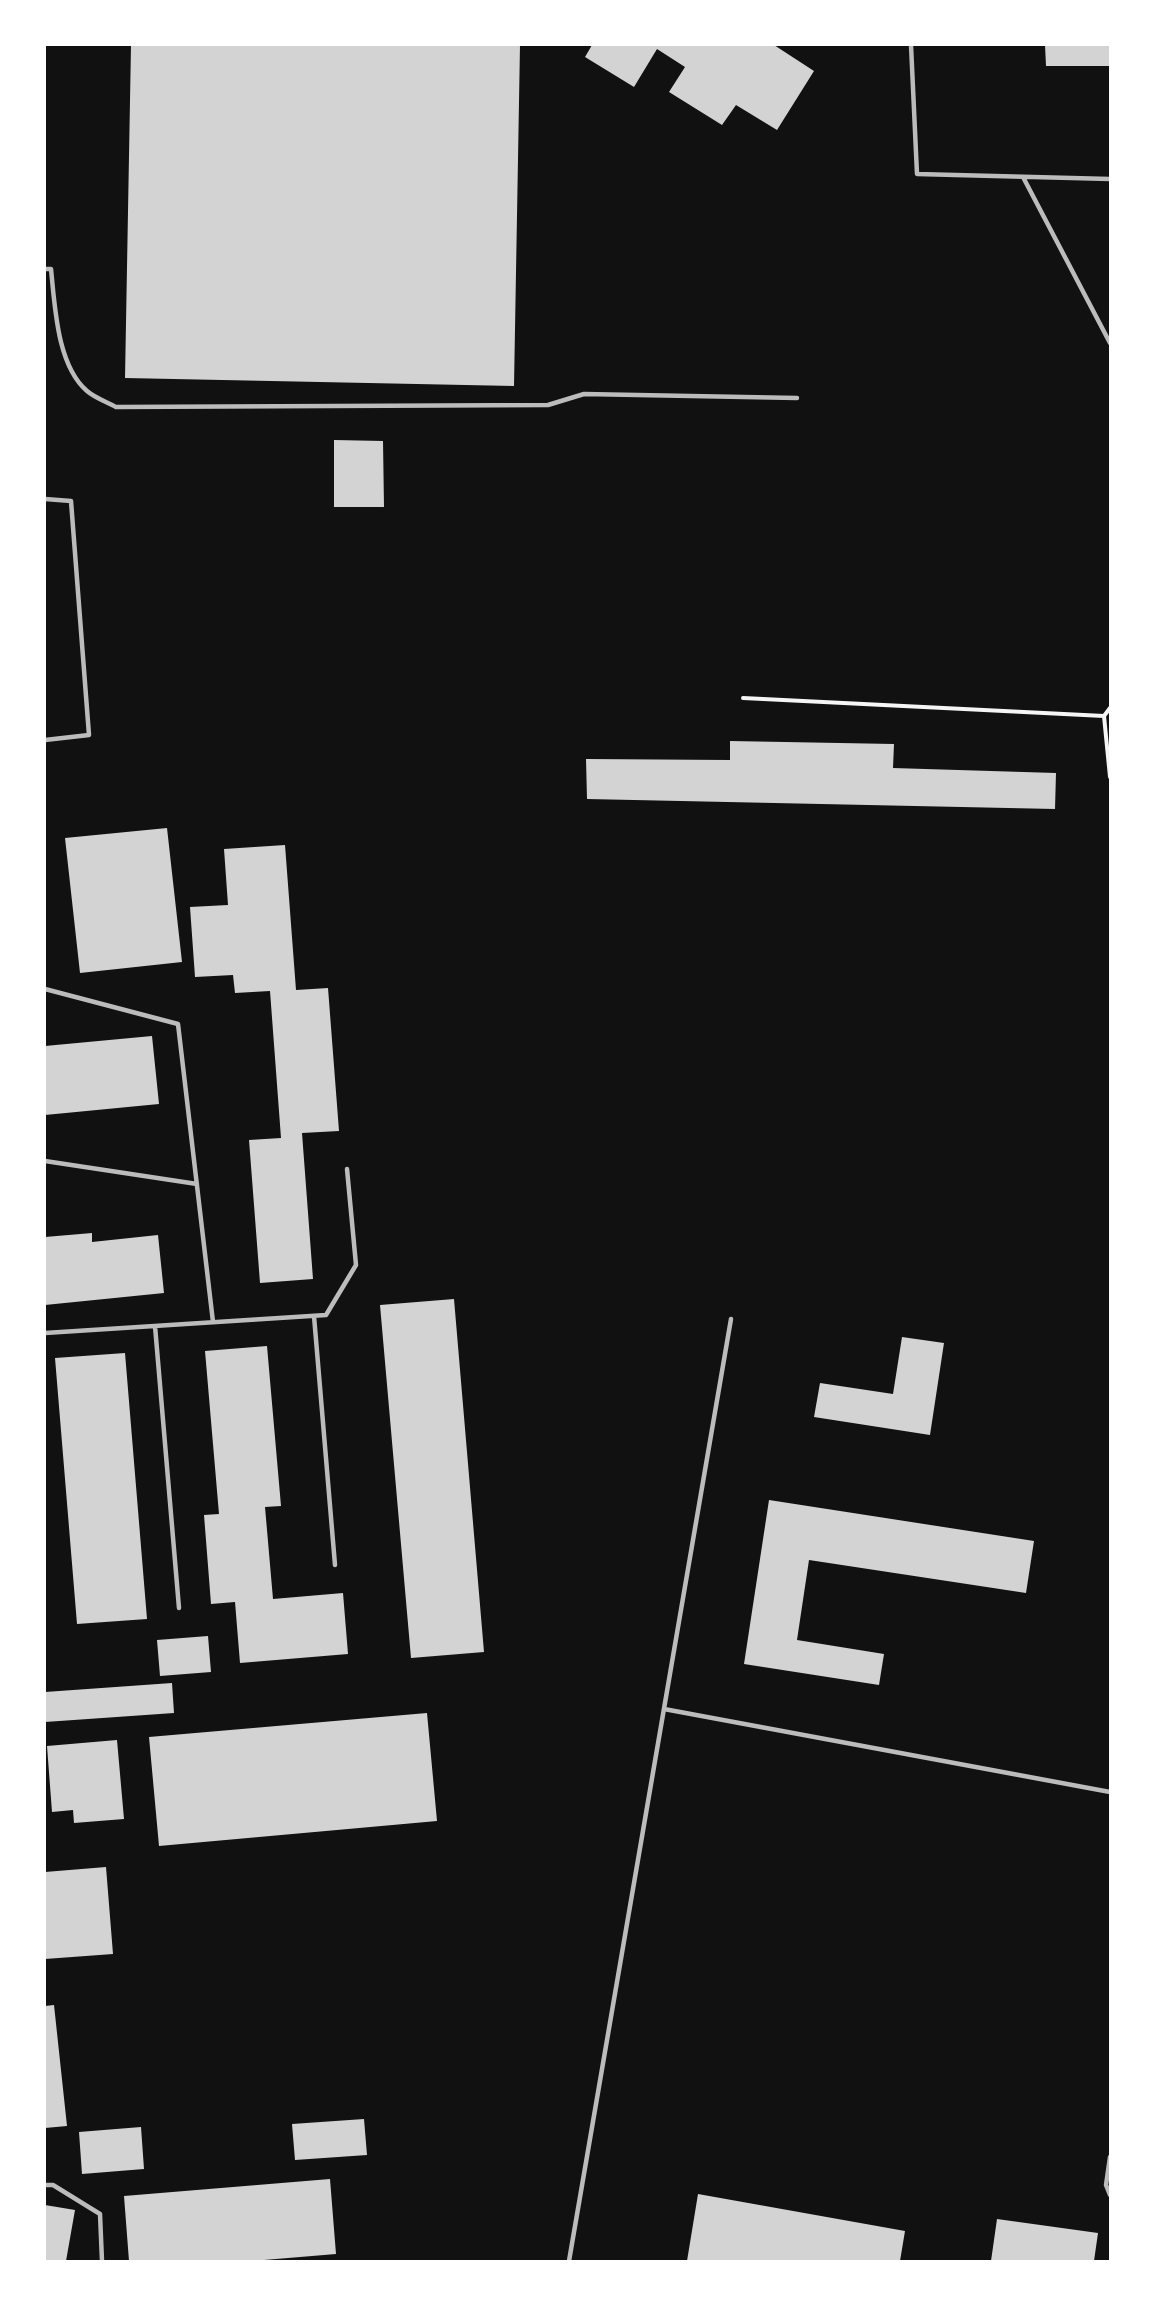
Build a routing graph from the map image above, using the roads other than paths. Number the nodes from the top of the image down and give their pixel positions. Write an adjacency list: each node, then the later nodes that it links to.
1 (911, 45): 2 (lane)
2 (1023, 177): 3 (lane); 5 (lane)
3 (1110, 179)
4 (45, 269): 6 (lane)
5 (1110, 343)
6 (797, 398)
7 (45, 499): 8 (lane)
8 (45, 740)
9 (45, 989): 12 (lane)
10 (45, 1161): 12 (lane)
11 (347, 1169): 13 (lane)
12 (197, 1184): 15 (lane)
13 (314, 1316): 15 (lane); 18 (lane)
14 (731, 1319): 20 (lane)
15 (213, 1322): 16 (lane)
16 (155, 1326): 17 (lane); 19 (lane)
17 (45, 1333)
18 (335, 1566)
19 (179, 1608)
20 (664, 1709): 21 (lane); 26 (lane)
21 (1110, 1792)
22 (1110, 2157): 24 (lane)
23 (45, 2185): 25 (lane)
24 (1110, 2195)
25 (102, 2261)
26 (569, 2261)

